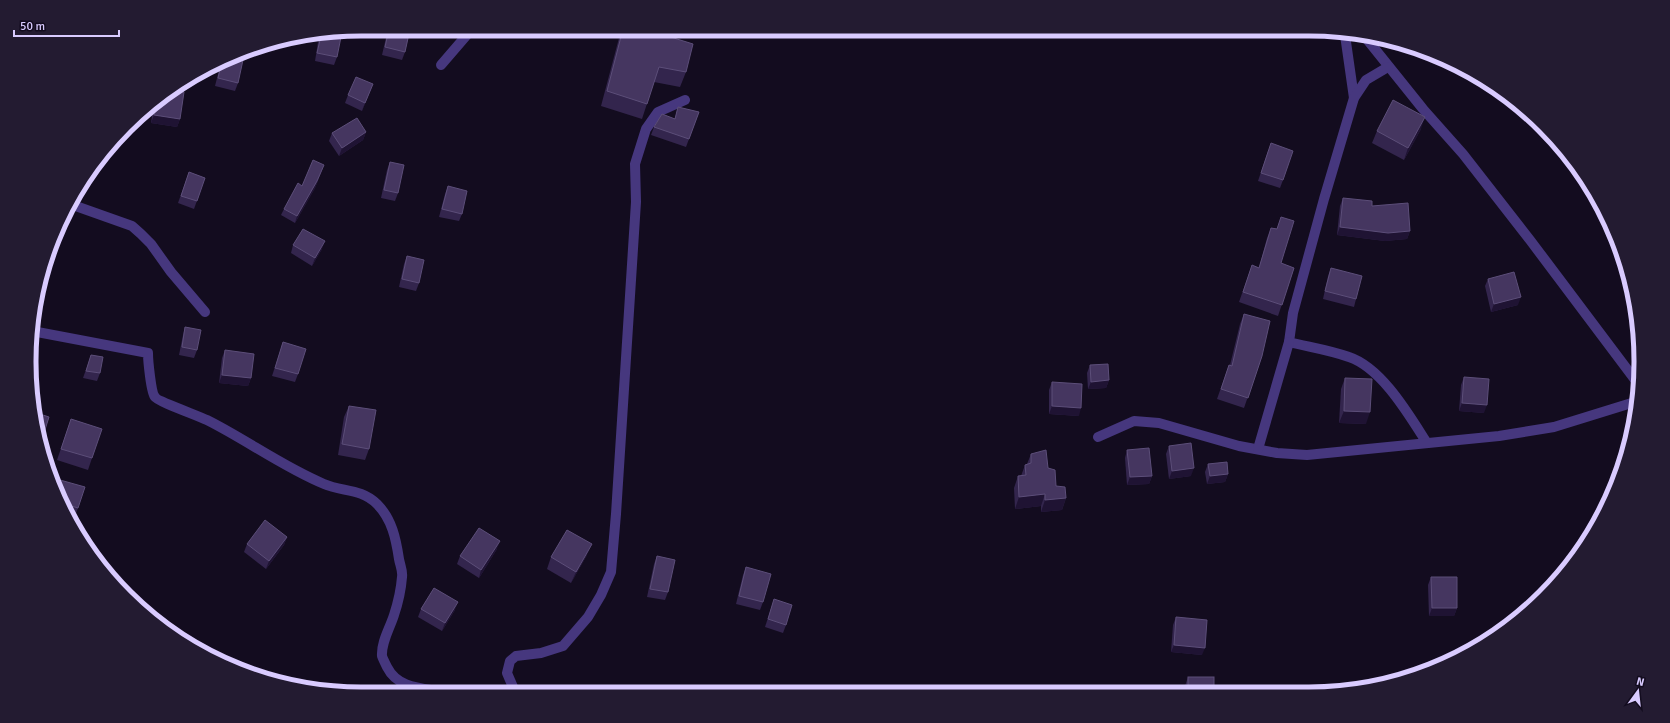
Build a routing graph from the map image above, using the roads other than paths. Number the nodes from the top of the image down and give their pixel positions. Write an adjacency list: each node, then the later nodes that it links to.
1 (466, 36): 4 (street)
2 (1345, 38): 6 (street)
3 (1369, 42): 5 (street)
4 (441, 65)
5 (1388, 67): 6 (street); 12 (street)
6 (1354, 98): 11 (street)
7 (685, 100): 18 (street)
8 (76, 206): 9 (street)
9 (205, 312)
10 (38, 332): 17 (street)
11 (1289, 342): 15 (street); 16 (street)
12 (1633, 377)
13 (1631, 403): 15 (street)
14 (1098, 437): 16 (street)
15 (1427, 443): 16 (street)
16 (1258, 449)
17 (413, 687)
18 (513, 687)

